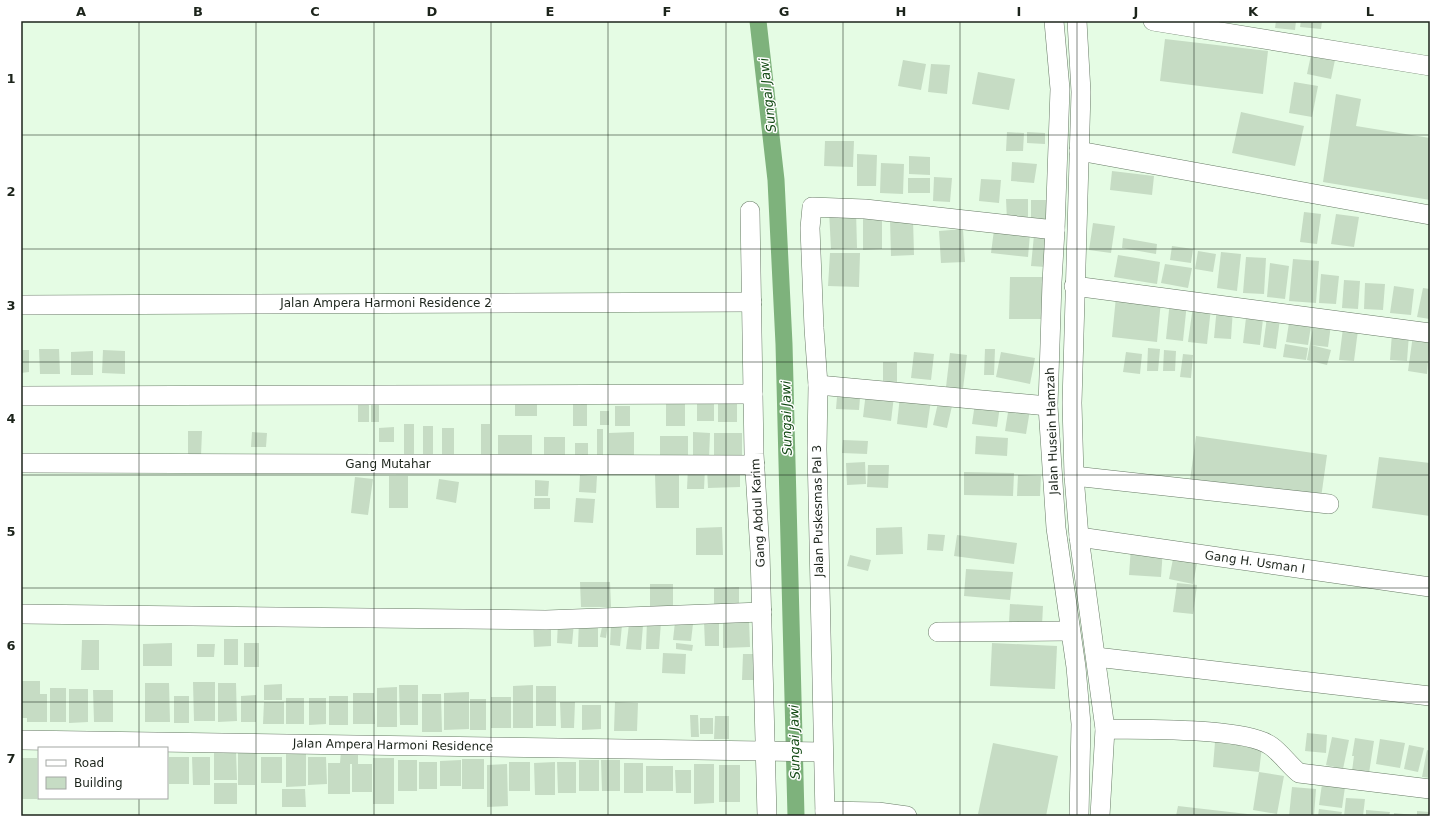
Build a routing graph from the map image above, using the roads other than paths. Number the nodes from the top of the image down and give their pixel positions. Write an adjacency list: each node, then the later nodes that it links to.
1 (1054, 21): 8 (street, Jalan Husein Hamzah)
2 (1077, 21): 5 (street, Jalan Husein Hamzah)
3 (1153, 21): 4 (street)
4 (1430, 66)
5 (1079, 150): 7 (street); 9 (street, Jalan Husein Hamzah)
6 (750, 211): 10 (street, Gang Abdul Karim)
7 (1430, 215)
8 (1056, 230): 13 (street, Jalan Puskesmas Pal 3); 16 (street, Jalan Husein Hamzah)
9 (1074, 286): 12 (street); 19 (street, Jalan Husein Hamzah)
10 (752, 302): 11 (street, Jalan Ampera Harmoni Residence 2); 14 (street, Gang Abdul Karim)
11 (21, 305)
12 (1430, 332)
13 (818, 385): 16 (street); 32 (street, Jalan Puskesmas Pal 3)
14 (753, 394): 15 (street); 18 (street, Gang Abdul Karim)
15 (21, 396)
16 (1048, 406): 25 (street, Jalan Husein Hamzah)
17 (21, 463): 18 (street, Gang Mutahar)
18 (755, 465): 23 (street, Gang Abdul Karim)
19 (1074, 476): 20 (street); 21 (street, Jalan Husein Hamzah)
20 (1329, 504)
21 (1079, 537): 22 (street, Gang H. Usman I); 27 (street, Jalan Husein Hamzah)
22 (1430, 587)
23 (762, 612): 24 (street); 31 (street, Gang Abdul Karim)
24 (21, 614)
25 (1070, 631): 26 (street); 37 (street, Jalan Husein Hamzah)
26 (938, 632)
27 (1096, 657): 28 (street); 29 (street, Jalan Husein Hamzah)
28 (1430, 696)
29 (1104, 729): 33 (street); 38 (street, Jalan Husein Hamzah)
30 (21, 740): 31 (street, Jalan Ampera Harmoni Residence)
31 (770, 751): 32 (street, Jalan Ampera Harmoni Residence); 35 (street, Gang Abdul Karim)
32 (817, 752): 34 (street, Jalan Puskesmas Pal 3)
33 (1430, 789)
34 (825, 814): 36 (street)
35 (766, 816)
36 (908, 816)
37 (1079, 816)
38 (1100, 816)

